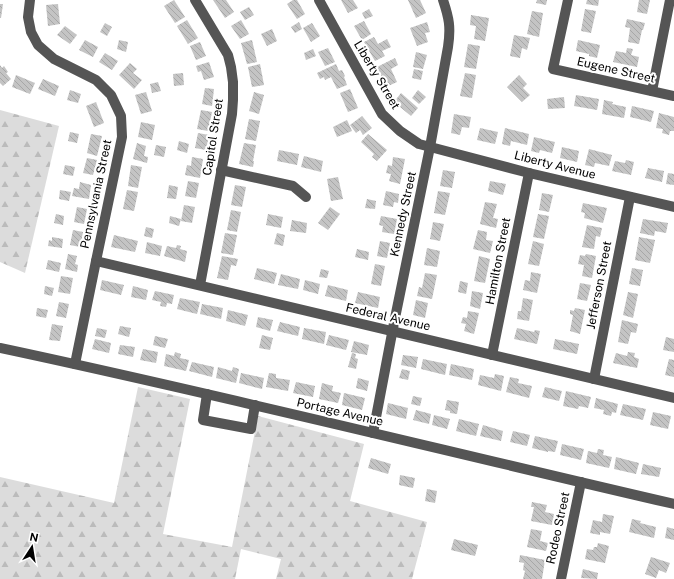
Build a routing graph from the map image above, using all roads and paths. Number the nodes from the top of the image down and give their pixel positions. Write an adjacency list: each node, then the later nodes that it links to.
1 (30, 0): 15 (street, Pennsylvania Street)
2 (195, 0): 10 (street, Capitol Street)
3 (319, 0): 9 (street, Liberty Street)
4 (443, 0): 9 (street, Kennedy Street)
5 (568, 0): 7 (street, Eugene Street)
6 (670, 0): 7 (street)
7 (652, 91): 8 (street, Eugene Street)
8 (674, 96)
9 (430, 147): 11 (street, Liberty Avenue); 17 (street, Kennedy Street)
10 (221, 170): 12 (street); 16 (street, Capitol Street)
11 (529, 173): 13 (street, Liberty Avenue); 19 (street, Hamilton Street)
12 (306, 197)
13 (630, 197): 14 (street, Liberty Avenue); 21 (street, Jefferson Street)
14 (674, 207)
15 (96, 261): 16 (street, Federal Avenue); 20 (street, Pennsylvania Street)
16 (200, 285): 17 (street, Federal Avenue)
17 (392, 331): 19 (street, Federal Avenue); 25 (street, Kennedy Street)
18 (0, 348): 20 (street, Portage Avenue)
19 (492, 355): 21 (street, Federal Avenue)
20 (75, 364): 22 (street, Portage Avenue)
21 (594, 379): 23 (street, Federal Avenue)
22 (207, 394): 24 (street, Portage Avenue); 24 (street)
23 (674, 398)
24 (256, 405): 25 (street, Portage Avenue)
25 (373, 432): 26 (street, Portage Avenue)
26 (581, 482): 27 (street, Portage Avenue); 28 (street, Rodeo Street)
27 (674, 504)
28 (561, 579)

